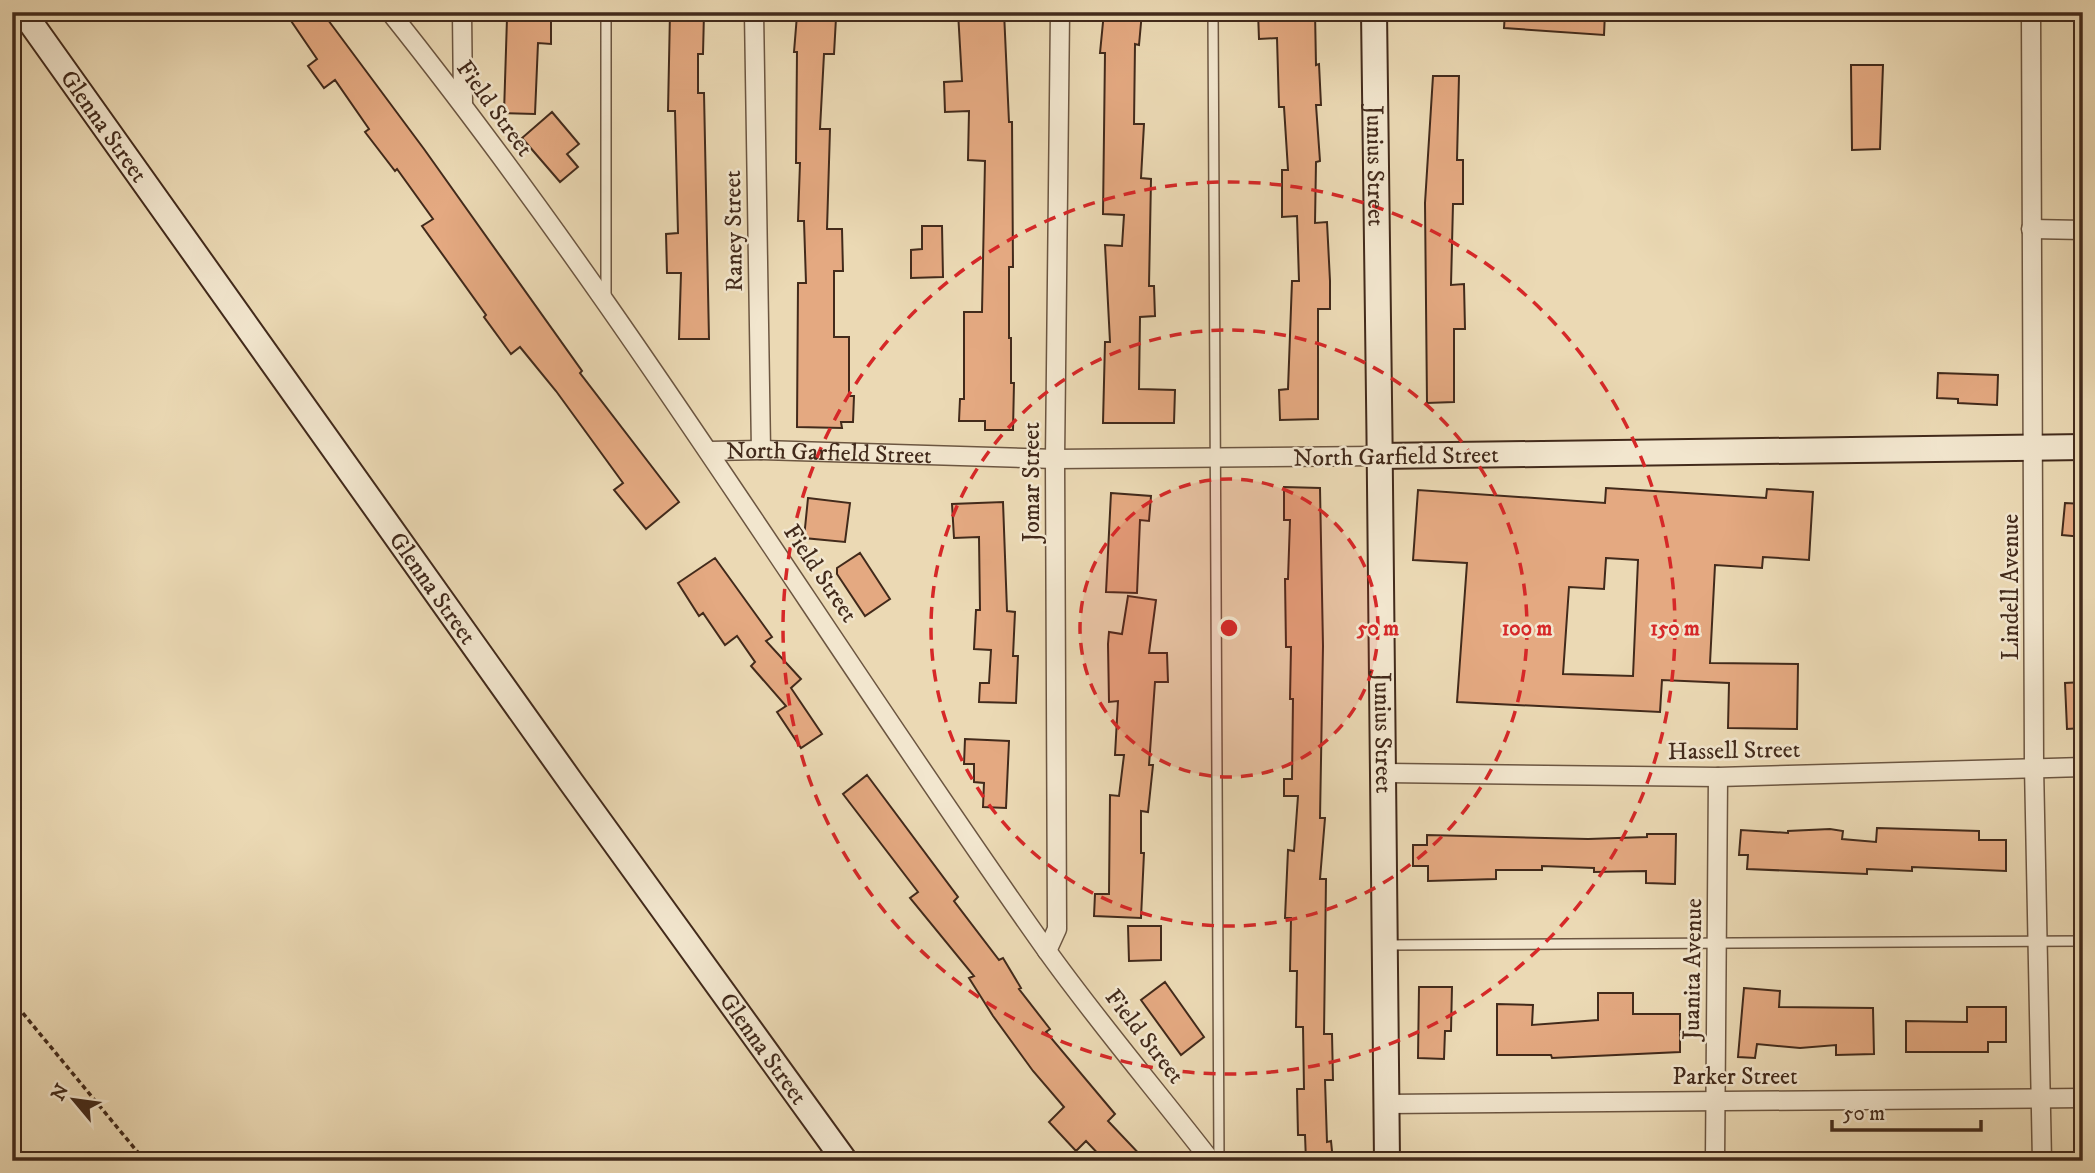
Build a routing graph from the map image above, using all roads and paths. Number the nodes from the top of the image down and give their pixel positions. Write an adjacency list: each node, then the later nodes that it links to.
1 (23, 12): 36 (street, Glenna Street)
2 (390, 12): 10 (street, Field Street)
3 (462, 12): 10 (street)
4 (606, 12): 13 (lane)
5 (754, 12): 16 (street, Raney Street)
6 (1060, 12): 20 (street, Jomar Street)
7 (1213, 12): 19 (lane)
8 (1374, 12): 18 (street, Junius Street)
9 (2031, 12): 11 (street, Lindell Avenue)
10 (463, 104): 13 (street, Field Street)
11 (2031, 229): 12 (street); 14 (street, Lindell Avenue)
12 (2083, 230)
13 (606, 305): 17 (street, Field Street)
14 (2035, 447): 15 (street, North Garfield Street); 18 (street, North Garfield Street); 21 (street, Lindell Avenue)
15 (2083, 447)
16 (761, 450): 17 (street, North Garfield Street); 20 (street, North Garfield Street)
17 (710, 451): 29 (street, Field Street)
18 (1378, 456): 19 (street, North Garfield Street); 23 (street, Junius Street)
19 (1215, 457): 20 (street, North Garfield Street); 38 (lane)
20 (1055, 459): 29 (street, Jomar Street)
21 (2034, 766): 22 (street, Hassell Street); 24 (street, Hassell Street); 26 (street, Lindell Avenue)
22 (2083, 767)
23 (1386, 773): 24 (street, Hassell Street); 28 (street, Junius Street)
24 (1718, 777): 27 (street, Juanita Avenue)
25 (2083, 941): 26 (lane)
26 (2039, 942): 27 (lane); 32 (street, Lindell Avenue)
27 (1716, 943): 28 (lane); 33 (street, Juanita Avenue)
28 (1386, 945): 34 (street, Junius Street)
29 (1046, 951): 37 (street, Field Street)
30 (12, 1000): 35 (path)
31 (2083, 1098): 32 (street, Parker Street)
32 (2043, 1099): 33 (street, Parker Street); 41 (street, Lindell Avenue)
33 (1715, 1101): 34 (street, Parker Street); 40 (street, Juanita Avenue)
34 (1387, 1104): 39 (street, Junius Street)
35 (145, 1161)
36 (845, 1161)
37 (1211, 1161)
38 (1219, 1161)
39 (1387, 1161)
40 (1715, 1161)
41 (2042, 1161)

